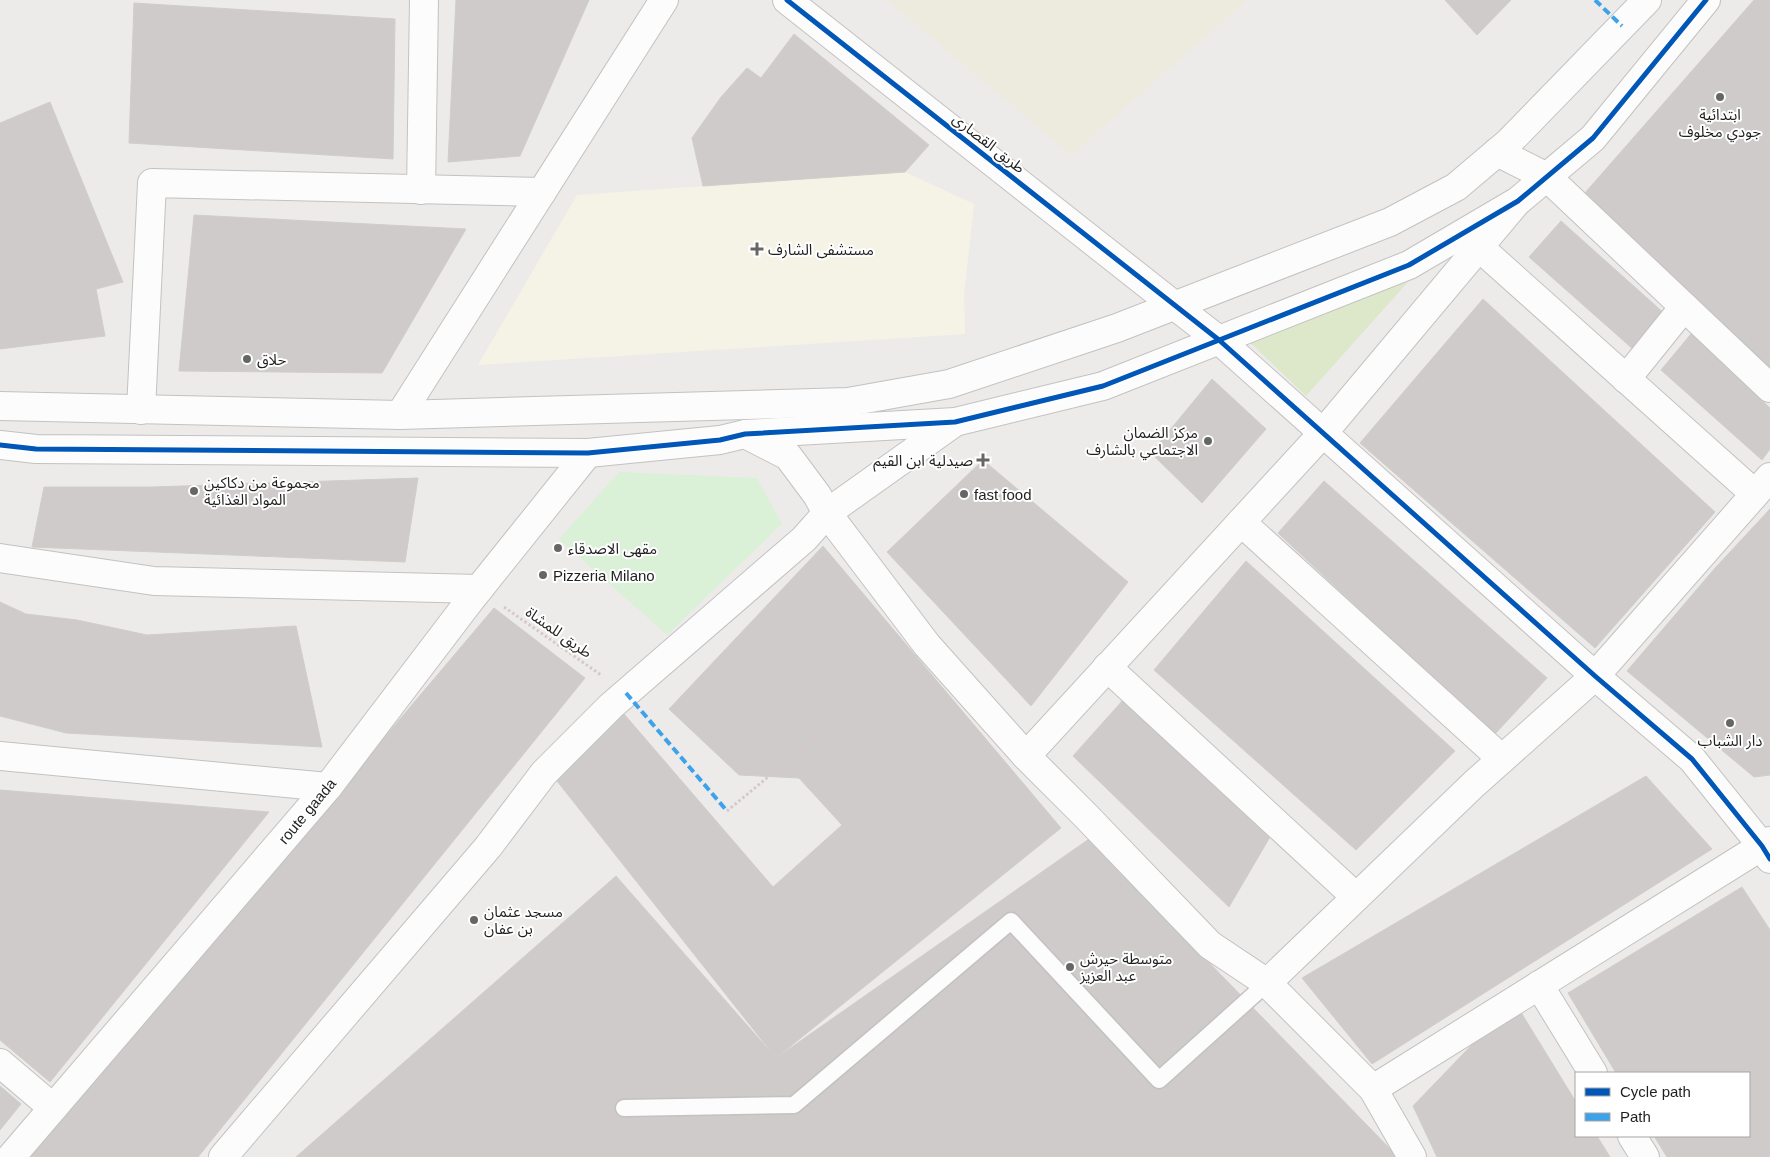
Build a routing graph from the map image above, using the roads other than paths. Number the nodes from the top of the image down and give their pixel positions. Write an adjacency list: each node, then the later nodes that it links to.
1 (424, 0): 8 (street)
2 (664, 0): 9 (street)
3 (787, 0): 12 (street, طريق القصارى)
4 (1647, 0): 6 (street)
5 (1706, 0): 7 (street)
6 (1496, 152): 7 (street); 12 (street)
7 (1547, 177): 10 (street); 13 (street)
8 (421, 190): 9 (street); 19 (street)
9 (542, 192): 21 (street)
10 (1518, 201): 11 (street); 14 (street)
11 (1480, 247): 15 (street); 24 (street)
12 (1175, 306): 14 (street, طريق القصارى); 17 (street)
13 (1684, 307): 15 (street); 16 (street)
14 (1219, 340): 22 (street); 24 (street, طريق القصارى)
15 (1626, 379): 28 (street)
16 (1770, 388)
17 (874, 398): 20 (street); 23 (street)
18 (0, 406): 19 (street)
19 (141, 410): 21 (street)
20 (579, 410): 21 (street); 27 (street)
21 (400, 416)
22 (955, 422): 23 (street); 29 (street)
23 (872, 427): 25 (street)
24 (1323, 433): 30 (street); 34 (street, طريق القصارى)
25 (745, 434): 27 (street); 29 (street)
26 (0, 445): 27 (street)
27 (588, 453): 32 (street, route gaada)
28 (1762, 486): 34 (street)
29 (827, 513): 36 (street); 50 (street)
30 (1241, 522): 33 (street); 37 (street)
31 (0, 558): 32 (street)
32 (479, 589): 38 (street, route gaada)
33 (1107, 667): 36 (street); 40 (street)
34 (1595, 676): 37 (street); 39 (street, طريق القصارى)
35 (0, 756): 38 (street)
36 (1026, 756): 41 (street)
37 (1502, 759): 40 (street)
38 (328, 787): 46 (street, route gaada)
39 (1767, 849): 42 (street)
40 (1356, 897): 41 (street)
41 (1268, 983): 45 (street); 47 (lane)
42 (1539, 985): 44 (street); 45 (street)
43 (0, 1063): 46 (street)
44 (1593, 1072)
45 (1373, 1089): 51 (street)
46 (53, 1108): 49 (street, route gaada)
47 (624, 1108)
48 (1633, 1137): 52 (street)
49 (12, 1157)
50 (223, 1157)
51 (1412, 1157)
52 (1645, 1157)

